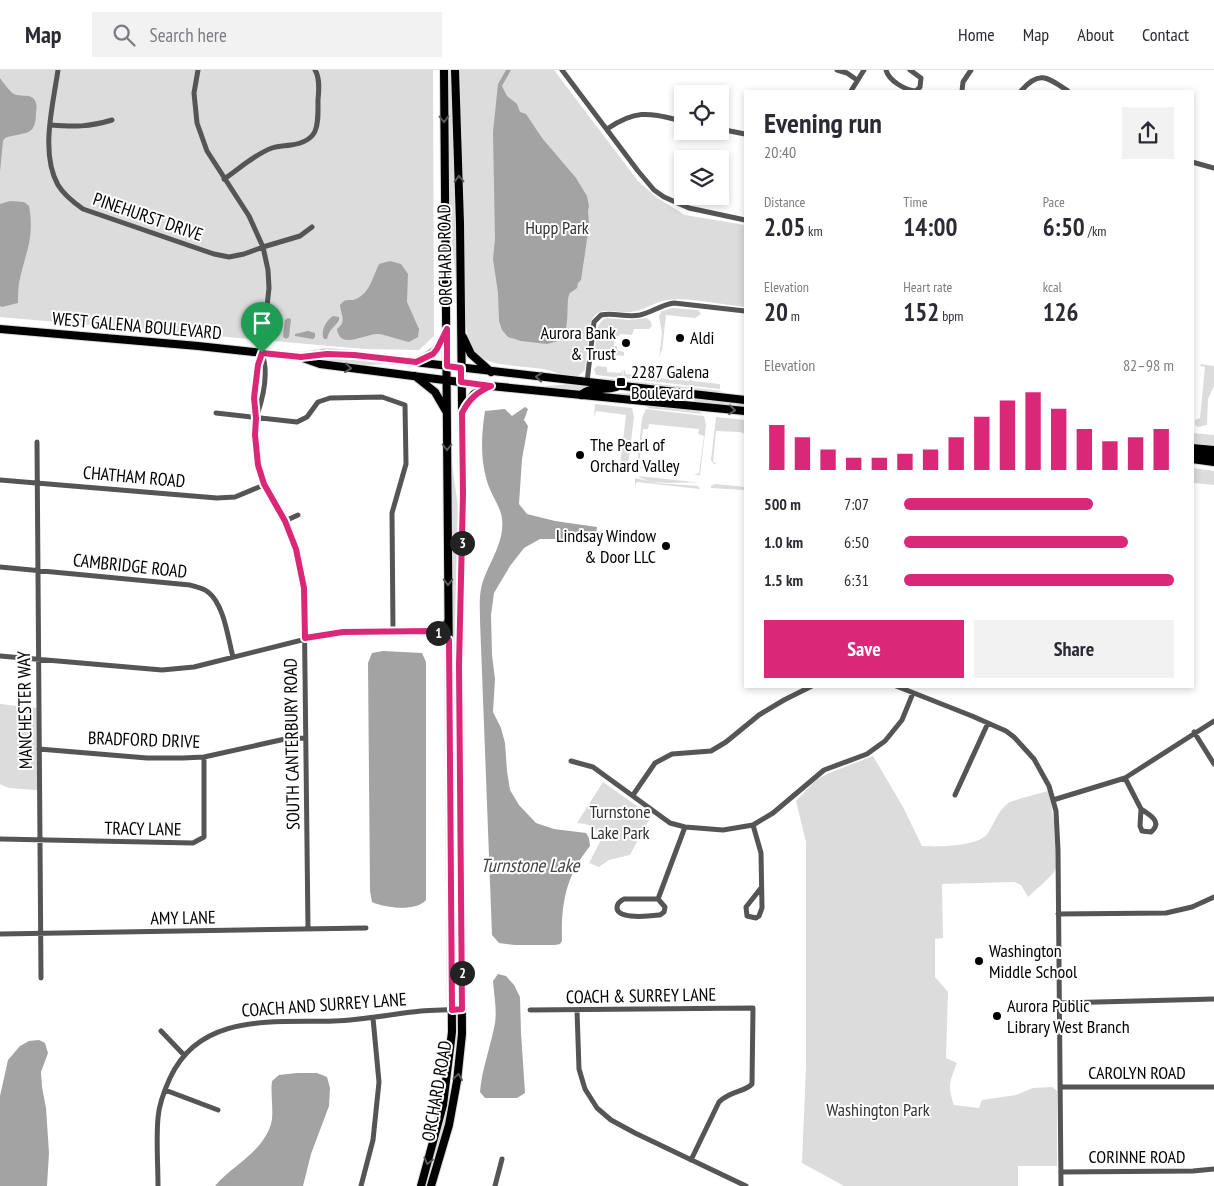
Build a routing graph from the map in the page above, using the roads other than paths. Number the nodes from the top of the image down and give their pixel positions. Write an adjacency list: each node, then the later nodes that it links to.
1 (58, 70): 21 (street, PINEHURST DRIVE)
2 (198, 70): 27 (street)
3 (315, 70): 27 (street)
4 (444, 70): 33 (main road, ORCHARD ROAD, one-way to 33)
5 (455, 70): 34 (main road, ORCHARD ROAD, one-way to 5)
6 (562, 70): 22 (street)
7 (837, 70): 12 (street)
8 (864, 70): 12 (street)
9 (886, 70): 14 (street)
10 (910, 70): 15 (street)
11 (971, 70): 16 (street)
12 (857, 80): 13 (street)
13 (852, 90)
14 (913, 90)
15 (917, 90)
16 (962, 90)
17 (1022, 90): 18 (street)
18 (1067, 90)
19 (112, 120): 21 (street)
20 (674, 120): 22 (street)
21 (51, 124): 30 (street, PINEHURST DRIVE)
22 (607, 129): 28 (street)
23 (729, 131): 24 (street)
24 (744, 134)
25 (1194, 163): 26 (street)
26 (1214, 168)
27 (224, 179): 30 (street)
28 (744, 220)
29 (312, 227): 30 (street, PINEHURST DRIVE)
30 (263, 247): 35 (street)
31 (744, 311): 44 (street)
32 (0, 329): 35 (main road, WEST GALENA BOULEVARD)
33 (447, 329): 37 (main road); 38 (main road, ORCHARD ROAD)
34 (461, 332): 39 (main road, ORCHARD ROAD); 40 (main road)
35 (262, 353): 36 (main road, WEST GALENA BOULEVARD); 53 (street, SOUTH CANTERBURY ROAD); 53 (street, SOUTH CANTERBURY ROAD)
36 (301, 357): 37 (main road, WEST GALENA BOULEVARD); 41 (main road, WEST GALENA BOULEVARD, one-way to 41)
37 (416, 362): 38 (main road, WEST GALENA BOULEVARD)
38 (447, 366): 39 (main road, WEST GALENA BOULEVARD); 42 (main road, ORCHARD ROAD)
39 (461, 368): 40 (main road, WEST GALENA BOULEVARD); 43 (main road, ORCHARD ROAD)
40 (491, 372): 44 (main road, WEST GALENA BOULEVARD, one-way to 40)
41 (415, 376): 42 (main road, WEST GALENA BOULEVARD); 52 (main road)
42 (447, 380): 43 (main road, WEST GALENA BOULEVARD); 52 (main road, ORCHARD ROAD)
43 (461, 382): 45 (main road, WEST GALENA BOULEVARD); 51 (main road, ORCHARD ROAD)
44 (588, 382): 46 (main road, WEST GALENA BOULEVARD)
45 (491, 386): 47 (main road, WEST GALENA BOULEVARD); 51 (main road)
46 (620, 386): 47 (main road); 48 (main road, WEST GALENA BOULEVARD)
47 (581, 395): 49 (main road, WEST GALENA BOULEVARD, one-way to 49)
48 (744, 400)
49 (744, 411)
50 (216, 413): 53 (street)
51 (462, 413): 107 (main road, ORCHARD ROAD)
52 (447, 414): 68 (main road, ORCHARD ROAD, one-way to 68)
53 (256, 418): 63 (street, SOUTH CANTERBURY ROAD); 69 (street)
54 (37, 442): 62 (street, MANCHESTER WAY)
55 (1194, 448): 56 (main road)
56 (1214, 450)
57 (1194, 454): 58 (main road)
58 (1214, 456)
59 (1194, 459): 60 (main road)
60 (1214, 462)
61 (0, 480): 62 (street, CHATHAM ROAD)
62 (36, 482): 63 (street, CHATHAM ROAD); 67 (street, MANCHESTER WAY)
63 (264, 484): 65 (street, SOUTH CANTERBURY ROAD)
64 (298, 515): 65 (street)
65 (285, 521): 71 (street, SOUTH CANTERBURY ROAD)
66 (0, 567): 67 (street, CAMBRIDGE ROAD)
67 (37, 571): 74 (street, CAMBRIDGE ROAD); 75 (street, MANCHESTER WAY)
68 (448, 619): 70 (street); 72 (main road, ORCHARD ROAD)
69 (393, 631): 70 (street); 71 (street)
70 (432, 631): 72 (street)
71 (305, 638): 74 (street); 82 (street, SOUTH CANTERBURY ROAD)
72 (449, 640): 108 (main road, ORCHARD ROAD)
73 (0, 656): 75 (street)
74 (233, 657): 75 (street)
75 (38, 658): 83 (street, MANCHESTER WAY)
76 (808, 688): 88 (street)
77 (901, 688): 78 (street)
78 (913, 693): 80 (street); 92 (street)
79 (1214, 721): 81 (street)
80 (988, 723): 89 (street); 90 (street)
81 (1194, 732): 86 (street); 87 (street)
82 (306, 738): 84 (street, BRADFORD DRIVE); 101 (street, SOUTH CANTERBURY ROAD)
83 (39, 750): 84 (street, BRADFORD DRIVE); 95 (street, MANCHESTER WAY)
84 (204, 757): 95 (street, TRACY LANE)
85 (571, 761): 88 (street)
86 (1214, 764)
87 (1125, 778): 90 (street); 91 (street)
88 (633, 795): 93 (street)
89 (955, 795)
90 (1054, 800): 99 (street)
91 (1141, 809): 91 (street)
92 (753, 825): 93 (street); 96 (street)
93 (685, 827): 98 (street)
94 (0, 838): 95 (street, TRACY LANE)
95 (39, 840): 103 (street, MANCHESTER WAY)
96 (761, 888): 96 (street)
97 (1214, 897): 99 (street)
98 (658, 899): 98 (street)
99 (1058, 914): 106 (street)
100 (366, 928): 101 (street, AMY LANE)
101 (308, 929): 103 (street, AMY LANE)
102 (0, 934): 103 (street, AMY LANE)
103 (41, 934): 104 (street, MANCHESTER WAY)
104 (41, 978)
105 (1214, 999): 106 (street)
106 (1059, 1003): 114 (street)
107 (462, 1009): 108 (street, COACH AND SURREY LANE); 125 (main road, ORCHARD ROAD, one-way to 107)
108 (452, 1010): 111 (street, COACH AND SURREY LANE); 124 (main road, ORCHARD ROAD, one-way to 124)
109 (530, 1010): 110 (street, COACH & SURREY LANE)
110 (577, 1010): 119 (street); 119 (street, COACH & SURREY LANE)
111 (373, 1018): 113 (street, COACH AND SURREY LANE); 123 (street)
112 (161, 1031): 113 (street)
113 (184, 1055): 116 (street, COACH AND SURREY LANE)
114 (1060, 1087): 115 (street, CAROLYN ROAD); 121 (street)
115 (1214, 1087)
116 (165, 1090): 117 (street); 122 (street, COACH AND SURREY LANE)
117 (218, 1110)
118 (502, 1159): 126 (street)
119 (691, 1160): 127 (street)
120 (1214, 1169): 121 (street, CORINNE ROAD)
121 (1061, 1172): 128 (street)
122 (158, 1186)
123 (361, 1186)
124 (421, 1186)
125 (431, 1186)
126 (495, 1186)
127 (746, 1186)
128 (1061, 1186)

